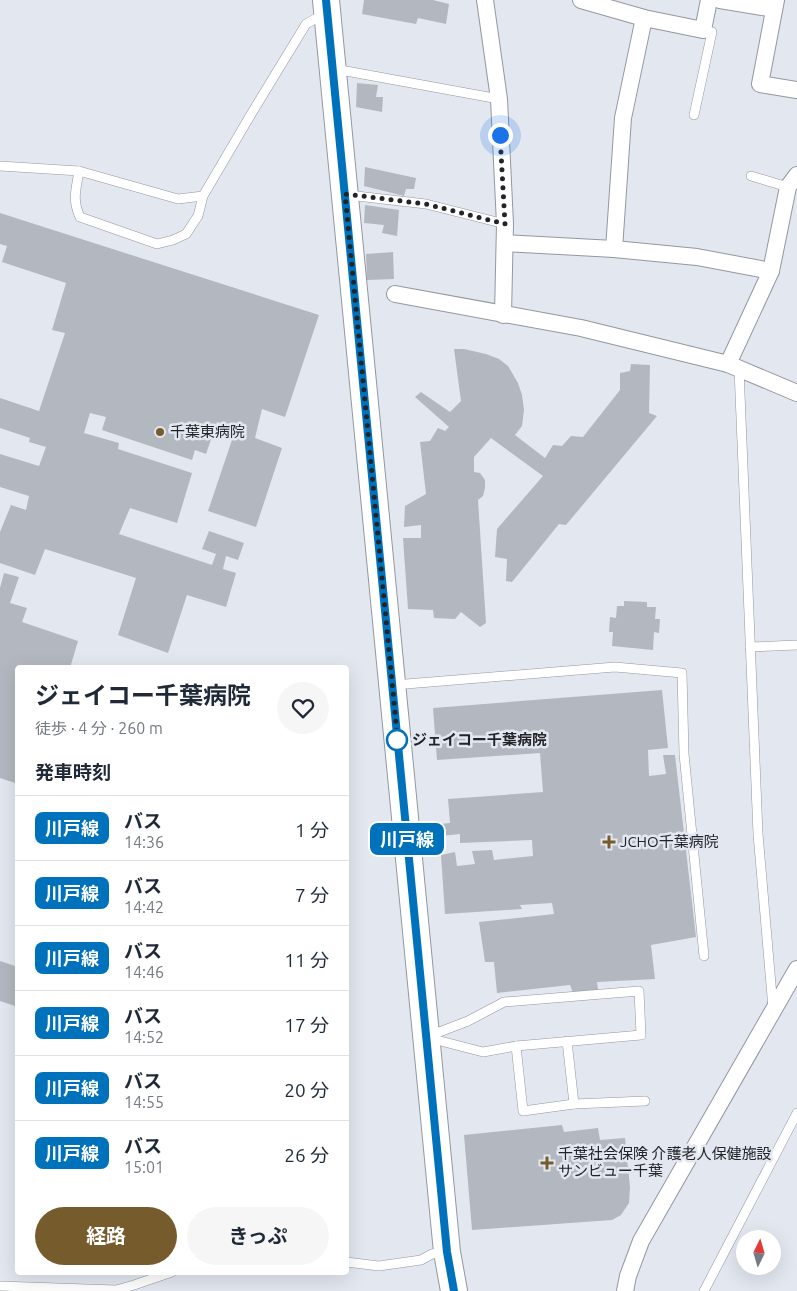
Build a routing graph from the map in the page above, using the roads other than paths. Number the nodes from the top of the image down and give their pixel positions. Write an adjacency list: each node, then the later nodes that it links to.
1 (485, 0): 11 (street)
2 (581, 0): 7 (street)
3 (709, 0): 8 (street)
4 (720, 0): 5 (street)
5 (775, 5): 10 (street)
6 (327, 6): 9 (main road); 18 (lane)
7 (644, 18): 8 (street); 21 (street)
8 (703, 30): 12 (lane)
9 (332, 68): 11 (lane); 17 (main road)
10 (797, 90)
11 (499, 99): 19 (street)
12 (694, 114)
13 (0, 166): 14 (lane)
14 (79, 171): 18 (lane); 18 (lane)
15 (751, 176): 16 (lane)
16 (792, 181): 22 (street)
17 (345, 194): 19 (lane); 29 (main road)
18 (203, 196)
19 (505, 224): 20 (street)
20 (505, 243): 21 (street); 24 (street)
21 (614, 249): 22 (street)
22 (771, 271): 25 (street)
23 (395, 294): 24 (street)
24 (503, 315): 25 (street)
25 (734, 367): 26 (street); 28 (lane)
26 (797, 393)
27 (797, 645): 28 (lane)
28 (750, 647): 32 (lane)
29 (392, 686): 30 (lane); 33 (main road)
30 (704, 956)
31 (797, 969): 32 (street)
32 (773, 1012): 44 (street)
33 (426, 1037): 34 (lane); 35 (lane); 39 (main road)
34 (566, 1041): 35 (lane); 37 (lane)
35 (516, 1046): 37 (lane)
36 (645, 1101): 37 (lane)
37 (574, 1104)
38 (797, 1113): 45 (lane)
39 (447, 1252): 40 (lane); 43 (main road)
40 (349, 1262)
41 (163, 1275): 42 (lane)
42 (0, 1286)
43 (454, 1291)
44 (626, 1291)
45 (704, 1291)

